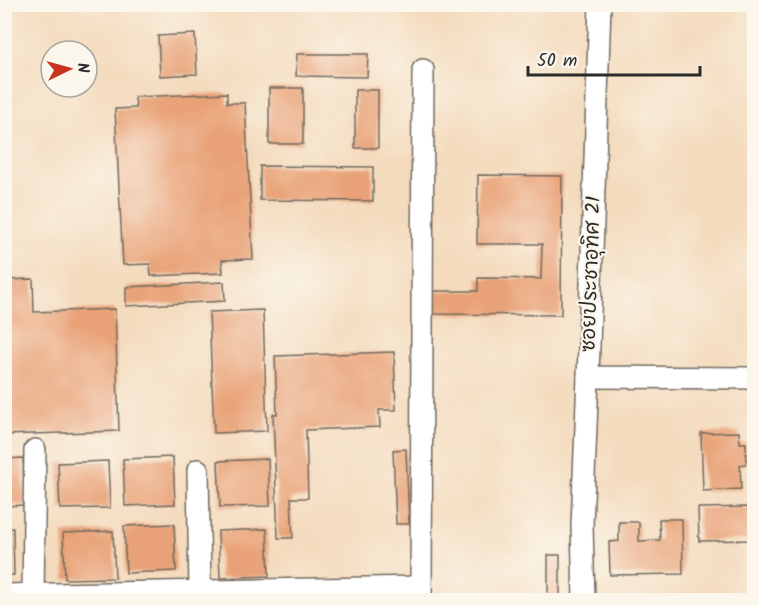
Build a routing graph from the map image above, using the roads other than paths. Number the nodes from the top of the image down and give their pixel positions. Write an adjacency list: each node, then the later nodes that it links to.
1 (600, 4): 3 (street, ซอยประชาอุทิศ 21)
2 (423, 70): 9 (street)
3 (588, 377): 4 (street, ซอยประชาอุทิศ 21); 12 (street)
4 (754, 378)
5 (35, 450): 8 (street)
6 (198, 470): 7 (street)
7 (200, 591): 9 (street); 11 (street)
8 (33, 594): 10 (street); 11 (street)
9 (421, 594)
10 (4, 595)
11 (129, 596)
12 (584, 600)

